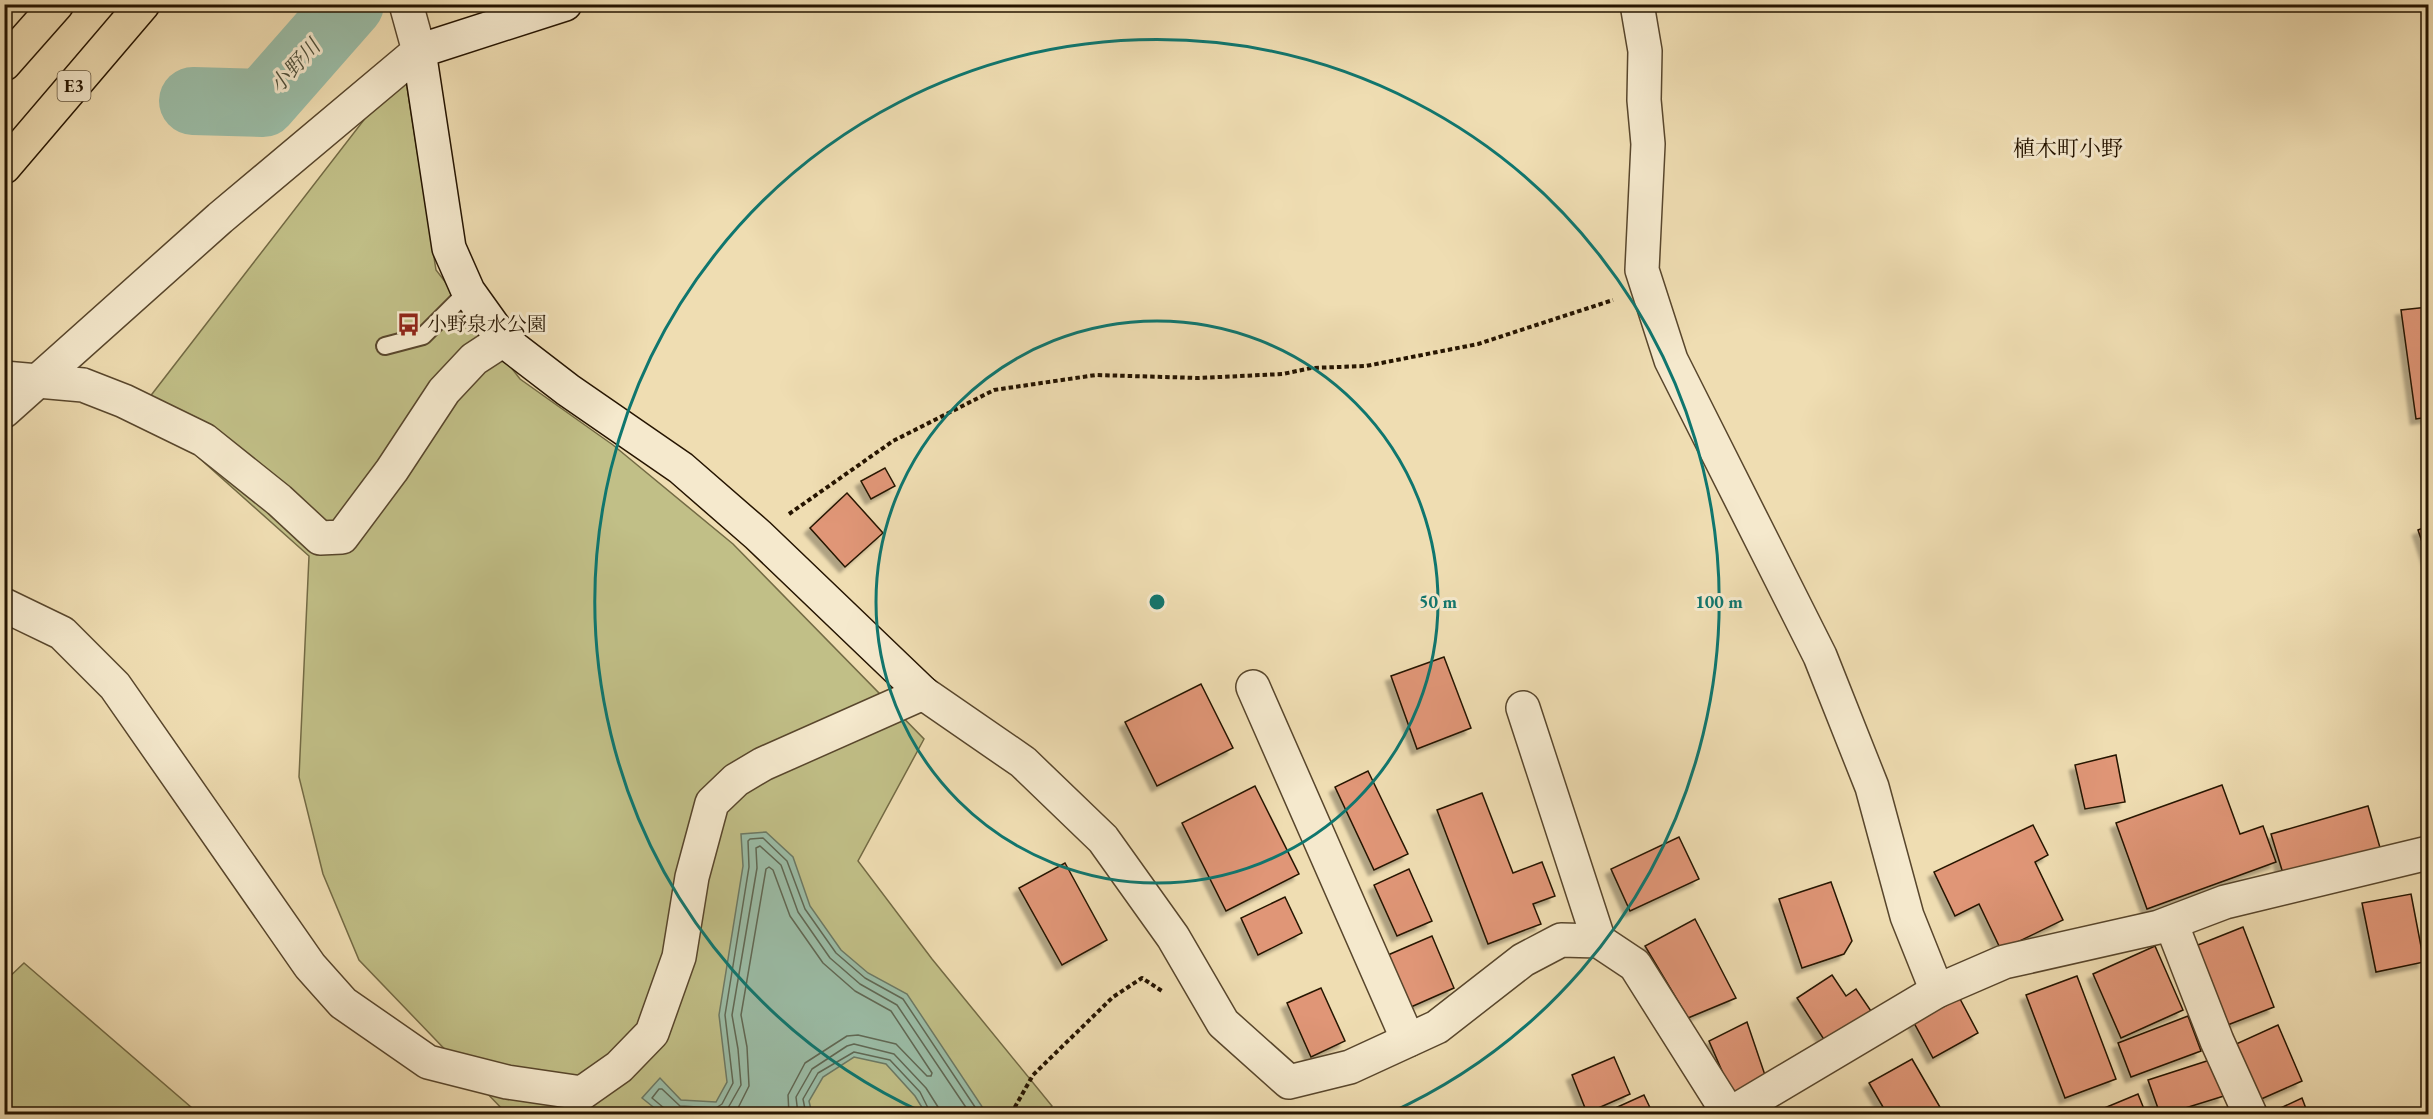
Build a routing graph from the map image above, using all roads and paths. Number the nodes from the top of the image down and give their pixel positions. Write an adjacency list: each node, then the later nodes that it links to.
1 (57, 4): 7 (highway)
2 (143, 4): 8 (highway, E3)
3 (566, 4): 6 (street)
4 (1637, 4): 9 (street)
5 (407, 7): 6 (street)
6 (420, 51): 10 (street); 14 (street)
7 (4, 64)
8 (4, 167)
9 (1648, 289): 16 (path); 24 (street)
10 (468, 291): 11 (street); 12 (lane)
11 (503, 340): 14 (street); 16 (street)
12 (385, 345)
13 (4, 378): 14 (street)
14 (38, 381): 15 (street)
15 (4, 411)
16 (758, 535): 19 (street)
17 (4, 605): 19 (street)
18 (1253, 687): 26 (street)
19 (923, 693): 26 (street)
20 (1523, 708): 23 (street)
21 (2428, 852): 22 (street)
22 (2171, 923): 24 (street); 29 (street)
23 (1599, 940): 26 (street); 28 (street)
24 (1937, 991): 28 (street)
25 (1163, 992): 27 (path)
26 (1408, 1040)
27 (1011, 1114)
28 (1729, 1114)
29 (2250, 1114)

